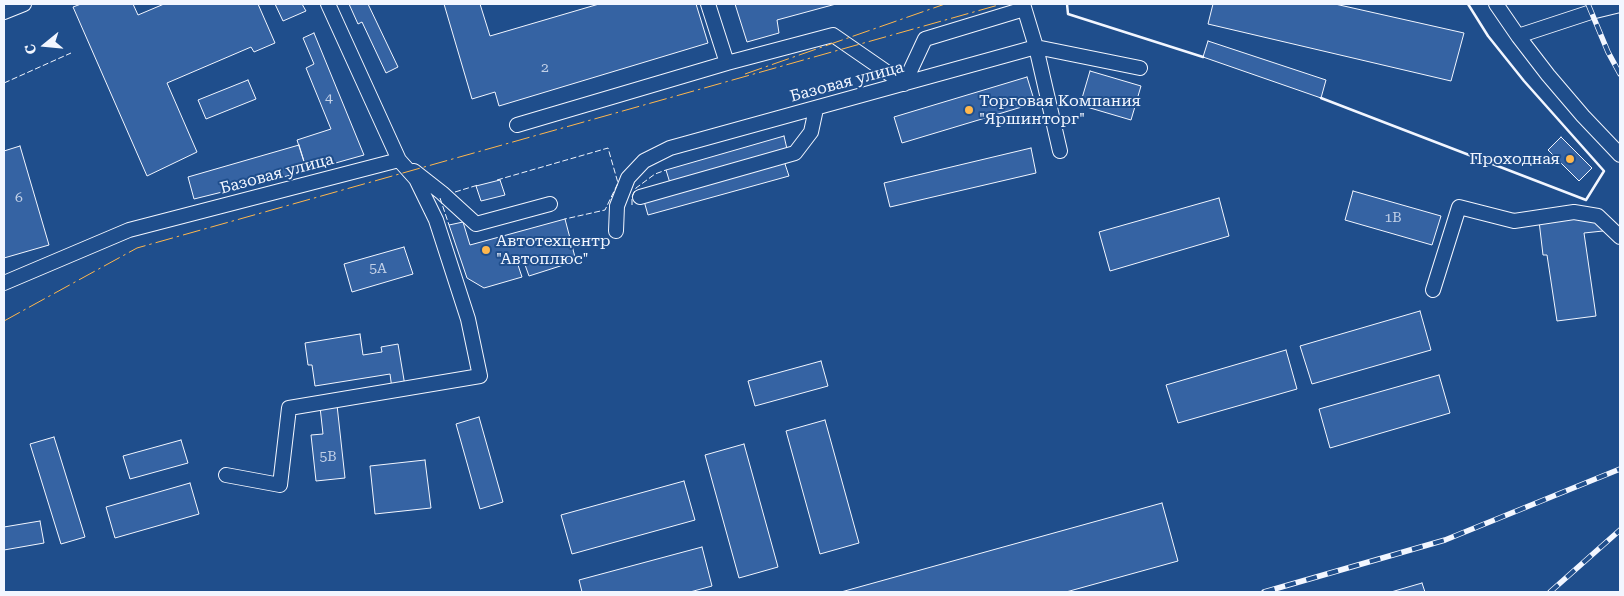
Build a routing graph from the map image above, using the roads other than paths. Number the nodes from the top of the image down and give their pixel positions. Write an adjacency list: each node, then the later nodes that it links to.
1 (24, 4): 7 (street)
2 (328, 4): 17 (street)
3 (708, 4): 10 (street)
4 (1496, 4): 8 (street)
5 (1620, 5): 8 (street)
6 (1024, 6): 9 (street); 12 (street)
7 (4, 12)
8 (1518, 36): 16 (street)
9 (1036, 47): 11 (street, Базовая улица); 12 (street, Базовая улица); 15 (street)
10 (726, 63): 12 (street); 14 (street)
11 (1140, 68)
12 (904, 84): 13 (street, Базовая улица)
13 (816, 109): 18 (street); 20 (street, Базовая улица)
14 (516, 125)
15 (1060, 151)
16 (1620, 155)
17 (399, 160): 19 (street); 22 (street, Базовая улица); 24 (street)
18 (640, 197)
19 (550, 204)
20 (616, 232)
21 (1620, 238): 23 (street)
22 (4, 283)
23 (1433, 290)
24 (226, 475)

